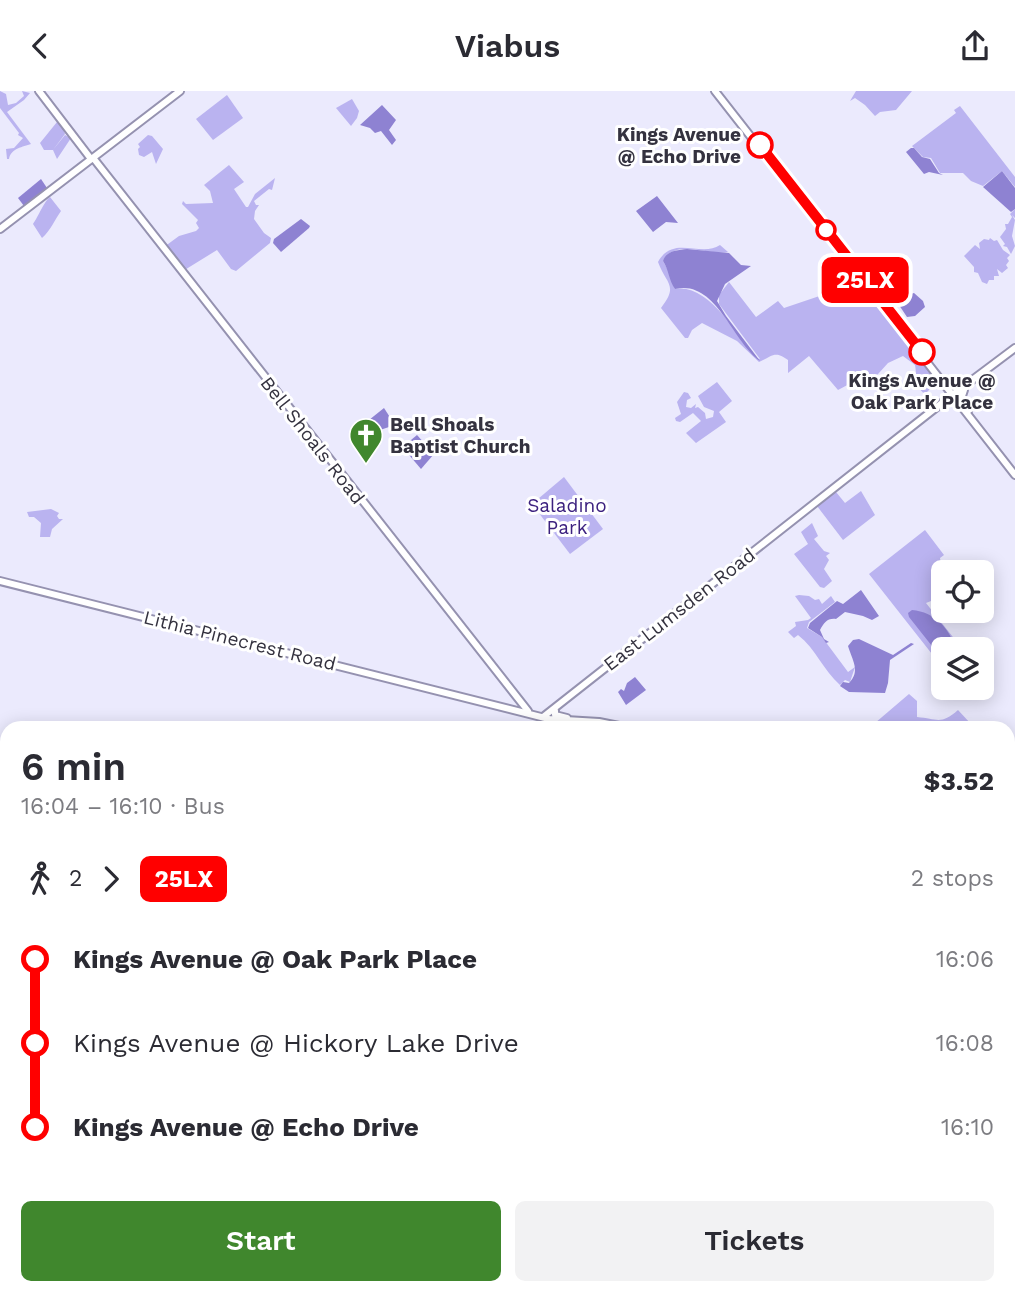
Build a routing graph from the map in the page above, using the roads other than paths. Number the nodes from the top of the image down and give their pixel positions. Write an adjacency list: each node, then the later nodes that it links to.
1 (42, 91): 4 (main road, Bell Shoals Road)
2 (180, 91): 4 (main road)
3 (717, 91): 8 (main road)
4 (93, 159): 5 (main road); 15 (main road, Bell Shoals Road)
5 (0, 230)
6 (1013, 352): 7 (main road)
7 (993, 367): 8 (main road); 8 (main road)
8 (956, 392): 9 (main road); 9 (main road); 10 (main road)
9 (1015, 473)
10 (816, 504): 12 (main road, East Lumsden Road); 13 (main road, East Lumsden Road)
11 (0, 580): 14 (main road, Lithia Pinecrest Road)
12 (584, 684): 13 (main road); 16 (main road, East Lumsden Road)
13 (574, 696): 16 (main road, East Lumsden Road)
14 (480, 701): 15 (main road, Lithia Pinecrest Road); 16 (main road, Lithia Pinecrest Road)
15 (519, 705): 16 (main road, Lithia Pinecrest Road)
16 (542, 715): 17 (main road, Lithia Pinecrest Road); 20 (main road, Lithia Pinecrest Road)
17 (568, 721)
18 (568, 721): 19 (main road, Lithia Pinecrest Road)
19 (593, 721)
20 (604, 721)

